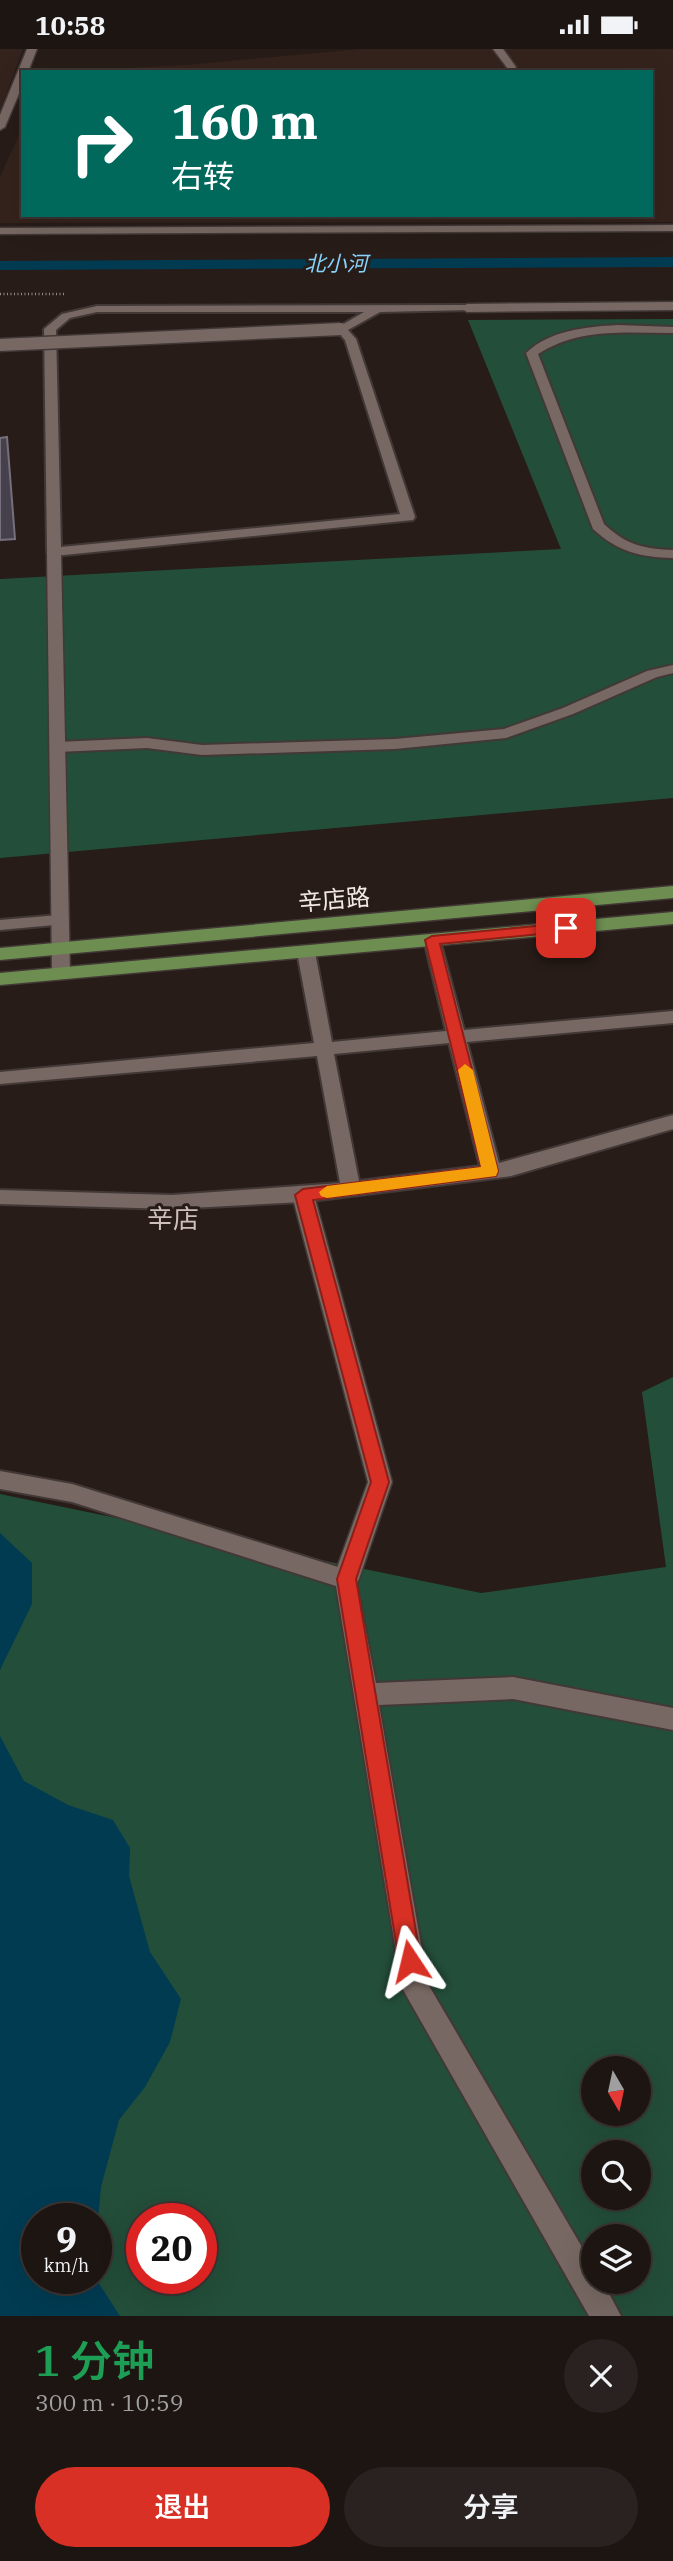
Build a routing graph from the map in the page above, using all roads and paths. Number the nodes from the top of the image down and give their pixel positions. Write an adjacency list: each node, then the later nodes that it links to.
1 (32, 49): 4 (street)
2 (498, 49): 3 (street)
3 (511, 67)
4 (24, 70)
5 (21, 77): 6 (street)
6 (0, 127)
7 (673, 228): 8 (street)
8 (0, 231)
9 (673, 306): 11 (street)
10 (378, 308): 11 (lane); 12 (lane); 15 (lane)
11 (467, 308)
12 (341, 329): 14 (lane, bridge); 15 (lane)
13 (673, 330): 16 (lane)
14 (0, 345)
15 (54, 552): 18 (street)
16 (673, 554)
17 (673, 669): 18 (lane)
18 (57, 747): 21 (street)
19 (673, 892): 24 (main road, 辛店路)
20 (673, 918): 23 (main road, 辛店路)
21 (59, 920): 22 (lane); 24 (street)
22 (0, 925)
23 (432, 940): 25 (main road, 辛店路); 30 (lane)
24 (60, 949): 26 (main road, 辛店路); 27 (street)
25 (306, 952): 27 (main road, 辛店路); 31 (lane)
26 (0, 954)
27 (61, 973): 28 (main road, 辛店路)
28 (0, 979)
29 (673, 1017): 30 (lane)
30 (457, 1036): 31 (lane); 34 (lane)
31 (323, 1049): 32 (lane); 35 (lane)
32 (0, 1078)
33 (673, 1122): 34 (lane)
34 (491, 1171): 35 (lane)
35 (351, 1189): 36 (lane)
36 (303, 1195): 37 (lane); 39 (street)
37 (0, 1197)
38 (0, 1480): 39 (lane)
39 (346, 1579): 40 (lane)
40 (364, 1695): 41 (lane); 42 (lane)
41 (673, 1719)
42 (606, 2316)

